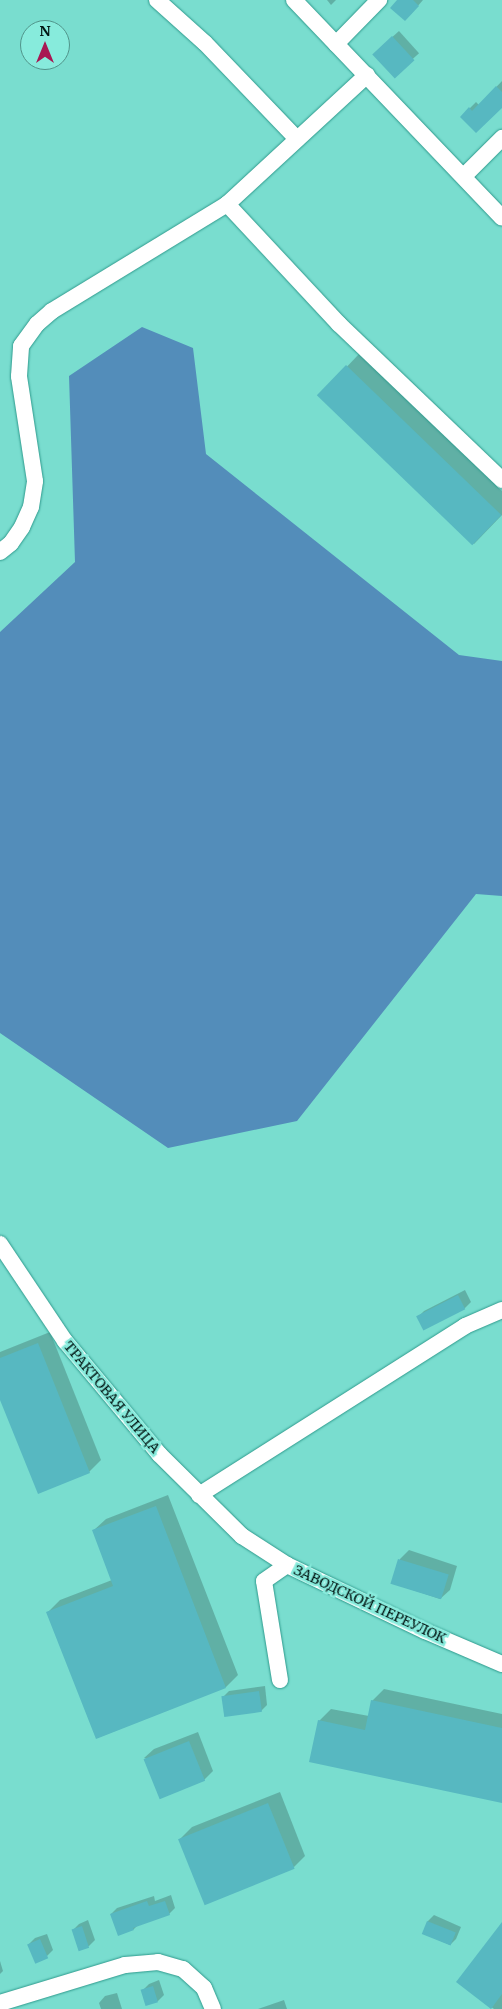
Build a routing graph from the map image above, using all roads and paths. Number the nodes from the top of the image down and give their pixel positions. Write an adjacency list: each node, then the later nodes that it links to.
1 (157, 0): 7 (street)
2 (294, 0): 4 (street)
3 (379, 0): 4 (street)
4 (336, 44): 5 (street)
5 (367, 75): 7 (street); 8 (street)
6 (502, 138): 8 (street)
7 (297, 139): 9 (street)
8 (464, 176): 10 (street)
9 (227, 204): 11 (street); 12 (street)
10 (502, 218)
11 (502, 480)
12 (0, 552)
13 (0, 1244): 15 (street, ТРАКТОВАЯ УЛИЦА)
14 (502, 1310): 15 (street)
15 (199, 1495): 16 (street, ТРАКТОВАЯ УЛИЦА)
16 (242, 1536): 17 (street, ЗАВОДСКОЙ ПЕРЕУЛОК)
17 (288, 1565): 18 (street, ЗАВОДСКОЙ ПЕРЕУЛОК); 19 (street)
18 (502, 1664)
19 (280, 1680)
20 (0, 2004): 21 (street)
21 (213, 2009)

